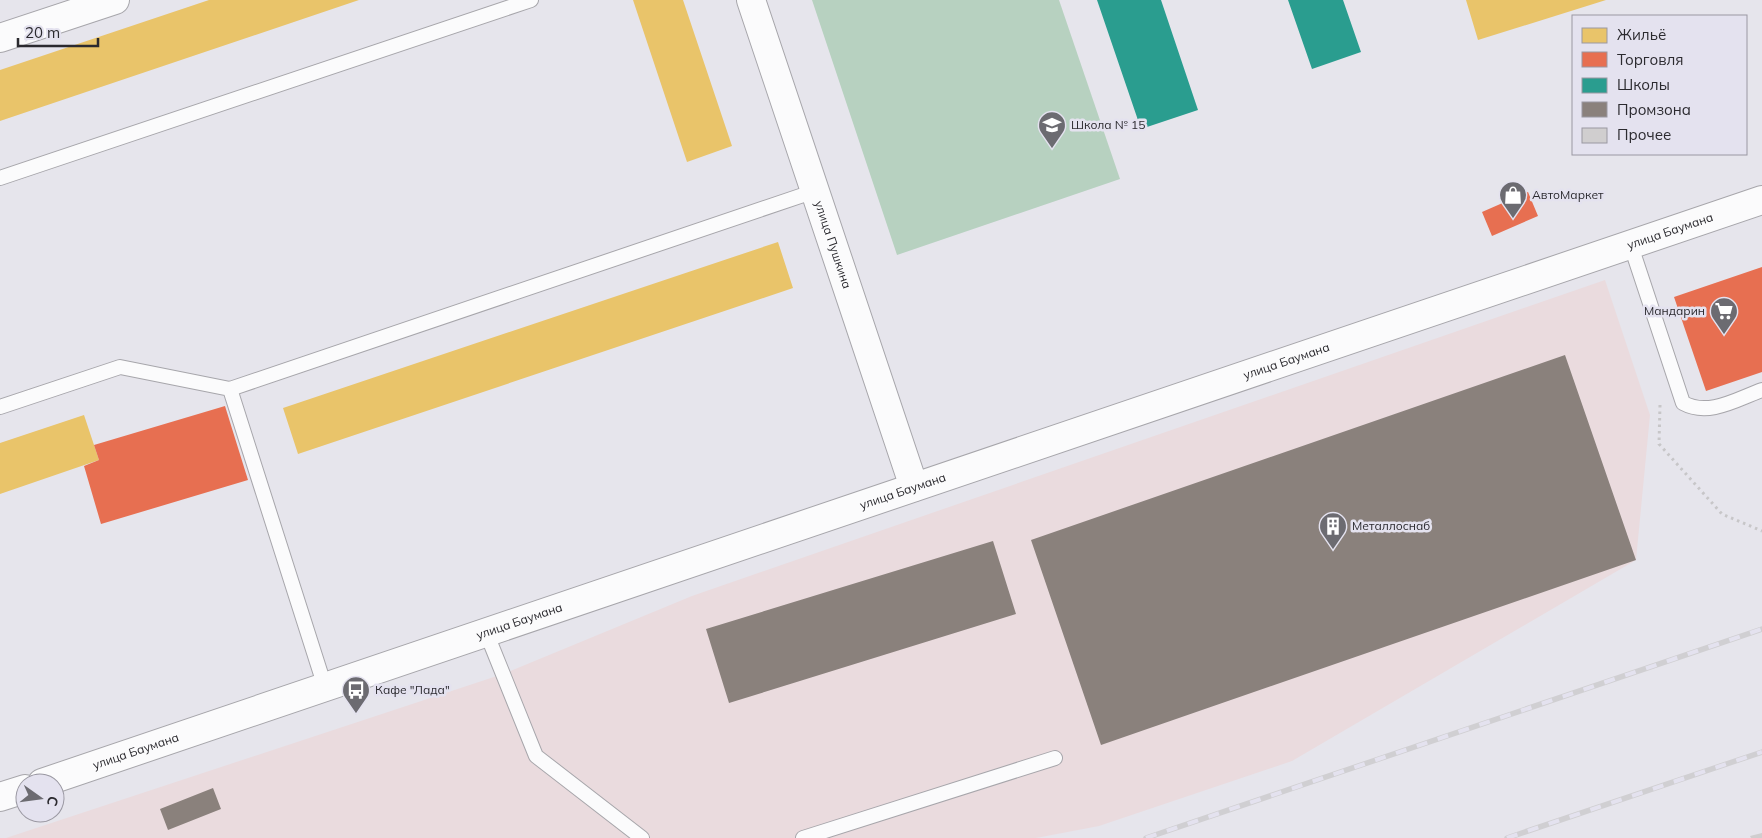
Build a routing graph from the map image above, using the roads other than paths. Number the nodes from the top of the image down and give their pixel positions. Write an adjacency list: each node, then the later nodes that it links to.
1 (115, 0): 4 (main road)
2 (531, 0): 5 (lane)
3 (751, 0): 6 (main road, улица Пушкина)
4 (0, 38)
5 (0, 178)
6 (815, 191): 9 (lane); 12 (main road, улица Пушкина)
7 (1762, 200): 8 (main road, улица Баумана)
8 (1631, 246): 10 (lane); 12 (main road, улица Баумана)
9 (230, 389): 11 (lane); 14 (lane)
10 (1762, 390)
11 (0, 407)
12 (914, 487): 13 (main road, улица Баумана)
13 (486, 632): 14 (main road, улица Баумана); 19 (lane)
14 (325, 687): 16 (main road, улица Баумана)
15 (1055, 758): 20 (lane)
16 (65, 775)
17 (15, 792): 18 (main road)
18 (0, 797)
19 (642, 838)
20 (804, 838)

